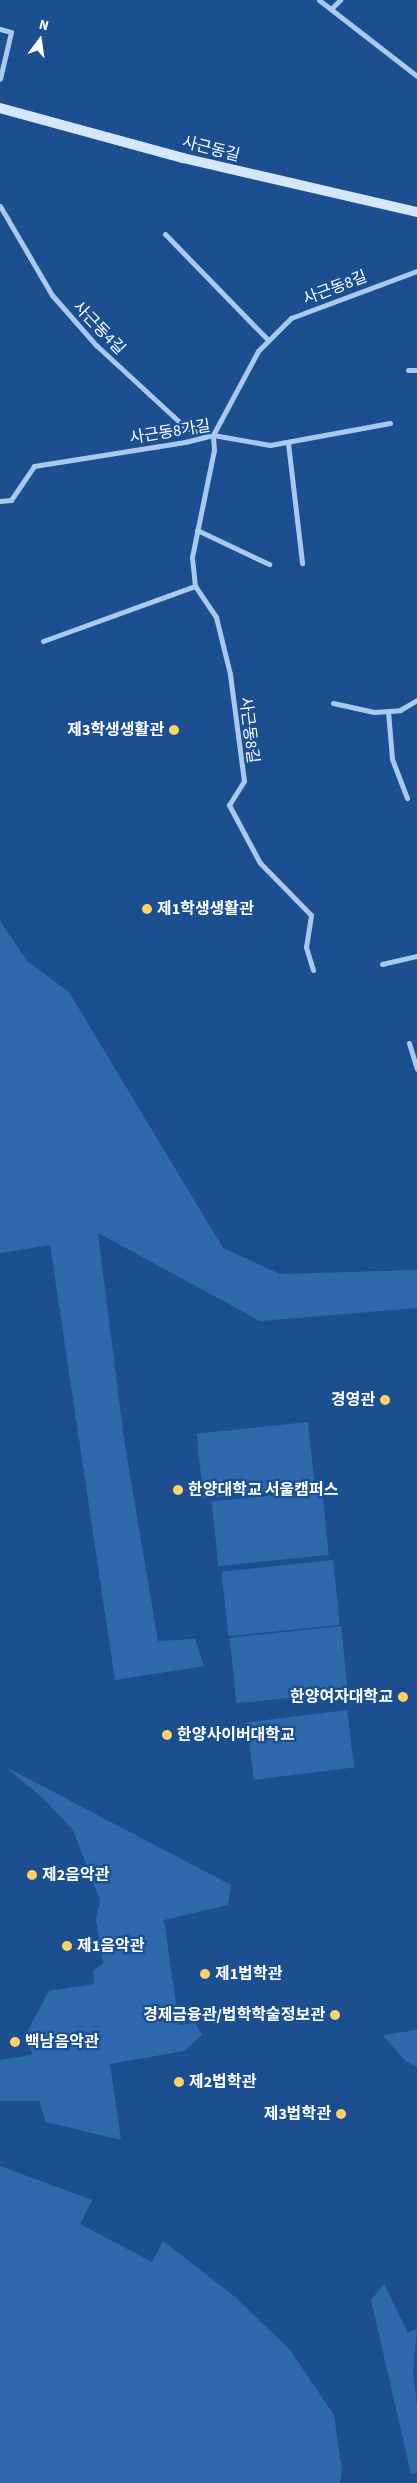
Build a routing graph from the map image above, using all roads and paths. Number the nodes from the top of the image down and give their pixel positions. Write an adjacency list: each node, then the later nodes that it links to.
1 (319, 0): 3 (street)
2 (340, 0): 3 (street)
3 (331, 9): 5 (street)
4 (0, 29): 6 (street)
5 (417, 76)
6 (0, 79)
7 (0, 108): 9 (street, 사근동길)
8 (0, 206): 16 (street, 사근동4길)
9 (417, 212)
10 (165, 234): 12 (street)
11 (417, 271): 12 (street, 사근동8길)
12 (268, 340): 16 (street, 사근동8길)
13 (408, 370): 14 (street)
14 (414, 370)
15 (390, 423): 17 (street, 사근동8가길)
16 (213, 435): 17 (street, 사근동8가길); 18 (street, 사근동8가길); 19 (street, 사근동8길)
17 (288, 443): 20 (street)
18 (0, 501)
19 (197, 530): 21 (street); 22 (street, 사근동8길)
20 (302, 563)
21 (269, 564)
22 (195, 586): 23 (street); 30 (street, 사근동8길)
23 (43, 641)
24 (417, 700): 26 (street)
25 (333, 704): 26 (street)
26 (388, 711): 27 (street)
27 (407, 798)
28 (417, 956): 29 (street)
29 (382, 964)
30 (313, 970)
31 (409, 1042): 32 (street)
32 (417, 1069)

